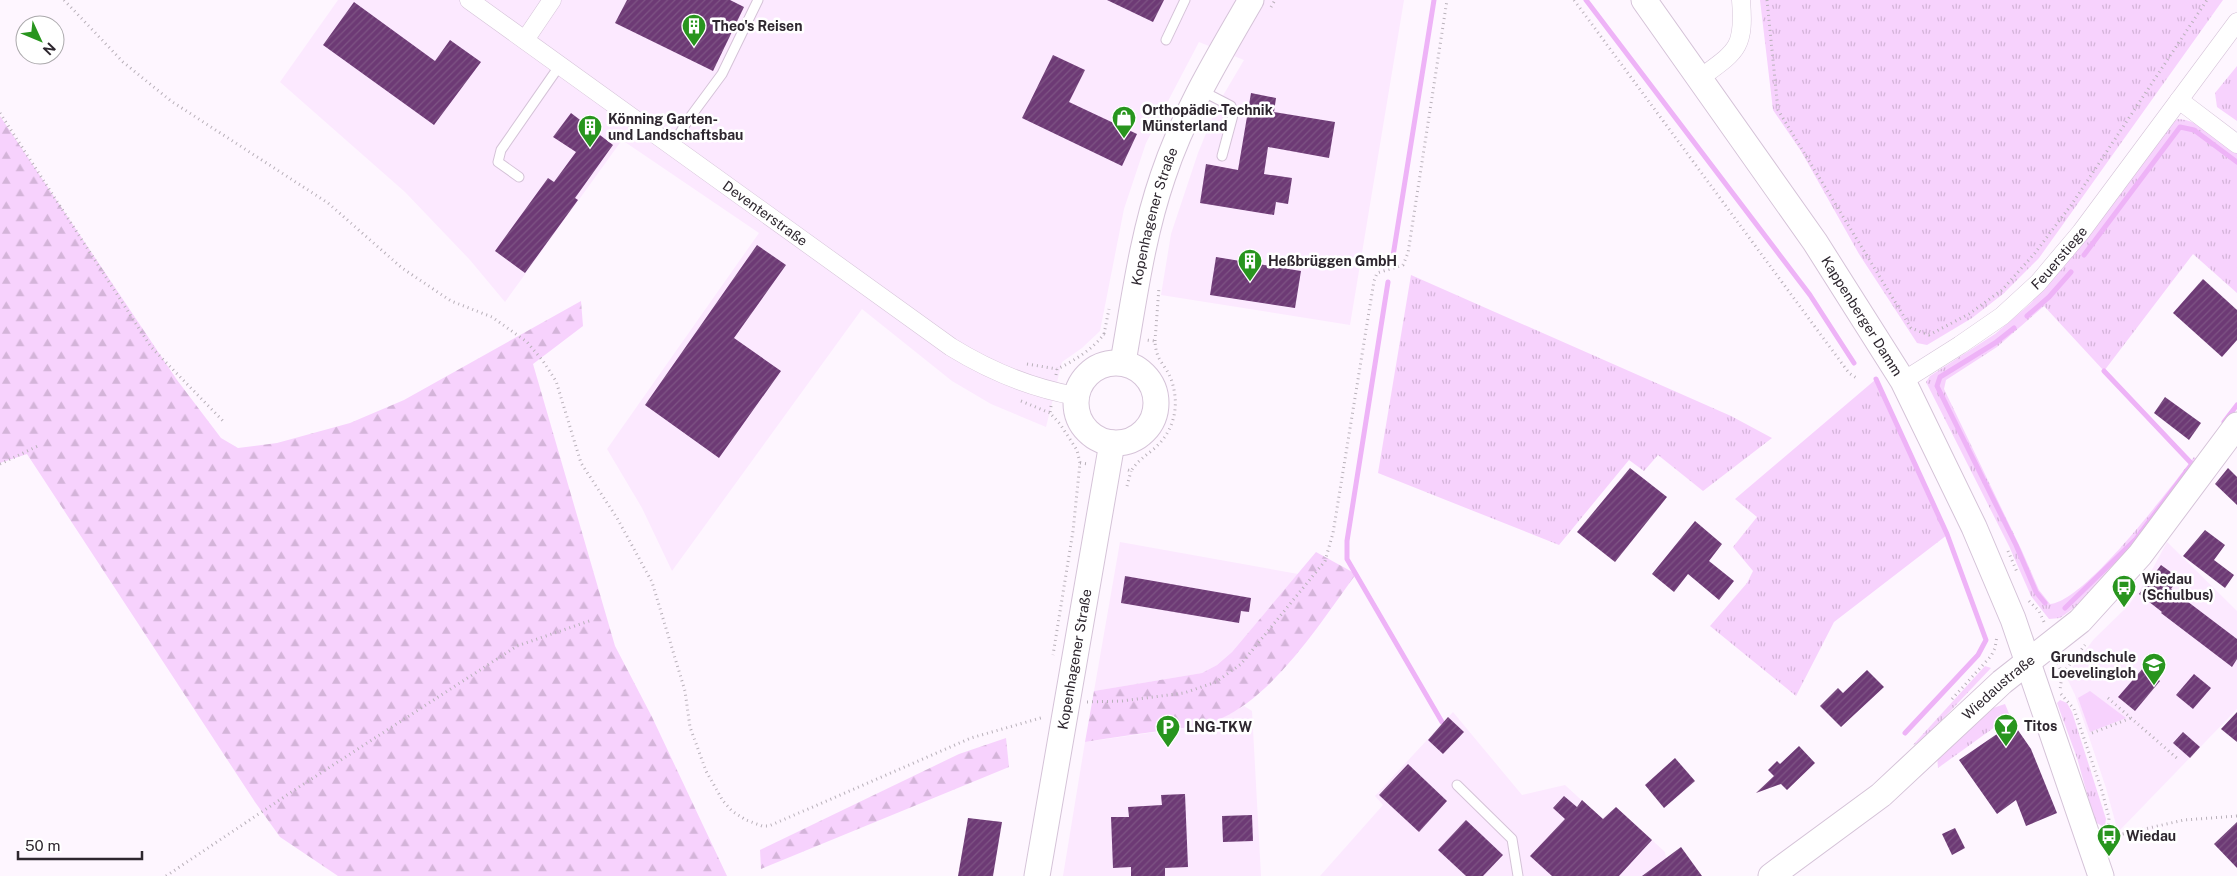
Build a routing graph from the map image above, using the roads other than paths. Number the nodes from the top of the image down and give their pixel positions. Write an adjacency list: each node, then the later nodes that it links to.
1 (469, 0): 9 (street, Deventerstraße)
2 (552, 0): 9 (street)
3 (758, 0): 16 (lane)
4 (1185, 0): 10 (lane)
5 (1644, 0): 12 (main road, Kappenberger Damm)
6 (1741, 0): 12 (street)
7 (1259, 7): 13 (main road, Kopenhagener Straße)
8 (2237, 22): 14 (street, Feuerstiege)
9 (525, 40): 11 (street, Deventerstraße)
10 (1166, 40)
11 (560, 65): 16 (street, Deventerstraße); 18 (lane)
12 (1700, 78): 20 (main road, Kappenberger Damm)
13 (1200, 89): 17 (lane); 19 (main road, Kopenhagener Straße)
14 (2179, 100): 15 (street); 20 (street, Feuerstiege)
15 (2237, 144)
16 (672, 146): 21 (street, Deventerstraße)
17 (1222, 156)
18 (520, 177)
19 (1123, 362): 21 (main road); 23 (main road)
20 (1903, 381): 24 (main road, Kappenberger Damm)
21 (1065, 394): 23 (main road)
22 (2237, 425): 24 (main road, Wiedaustraße)
23 (1110, 455): 26 (main road, Kopenhagener Straße)
24 (2029, 661): 28 (main road, Wiedaustraße); 29 (main road, Kappenberger Damm)
25 (1457, 785): 27 (lane)
26 (1037, 876)
27 (1518, 876)
28 (1770, 876)
29 (2101, 876)

